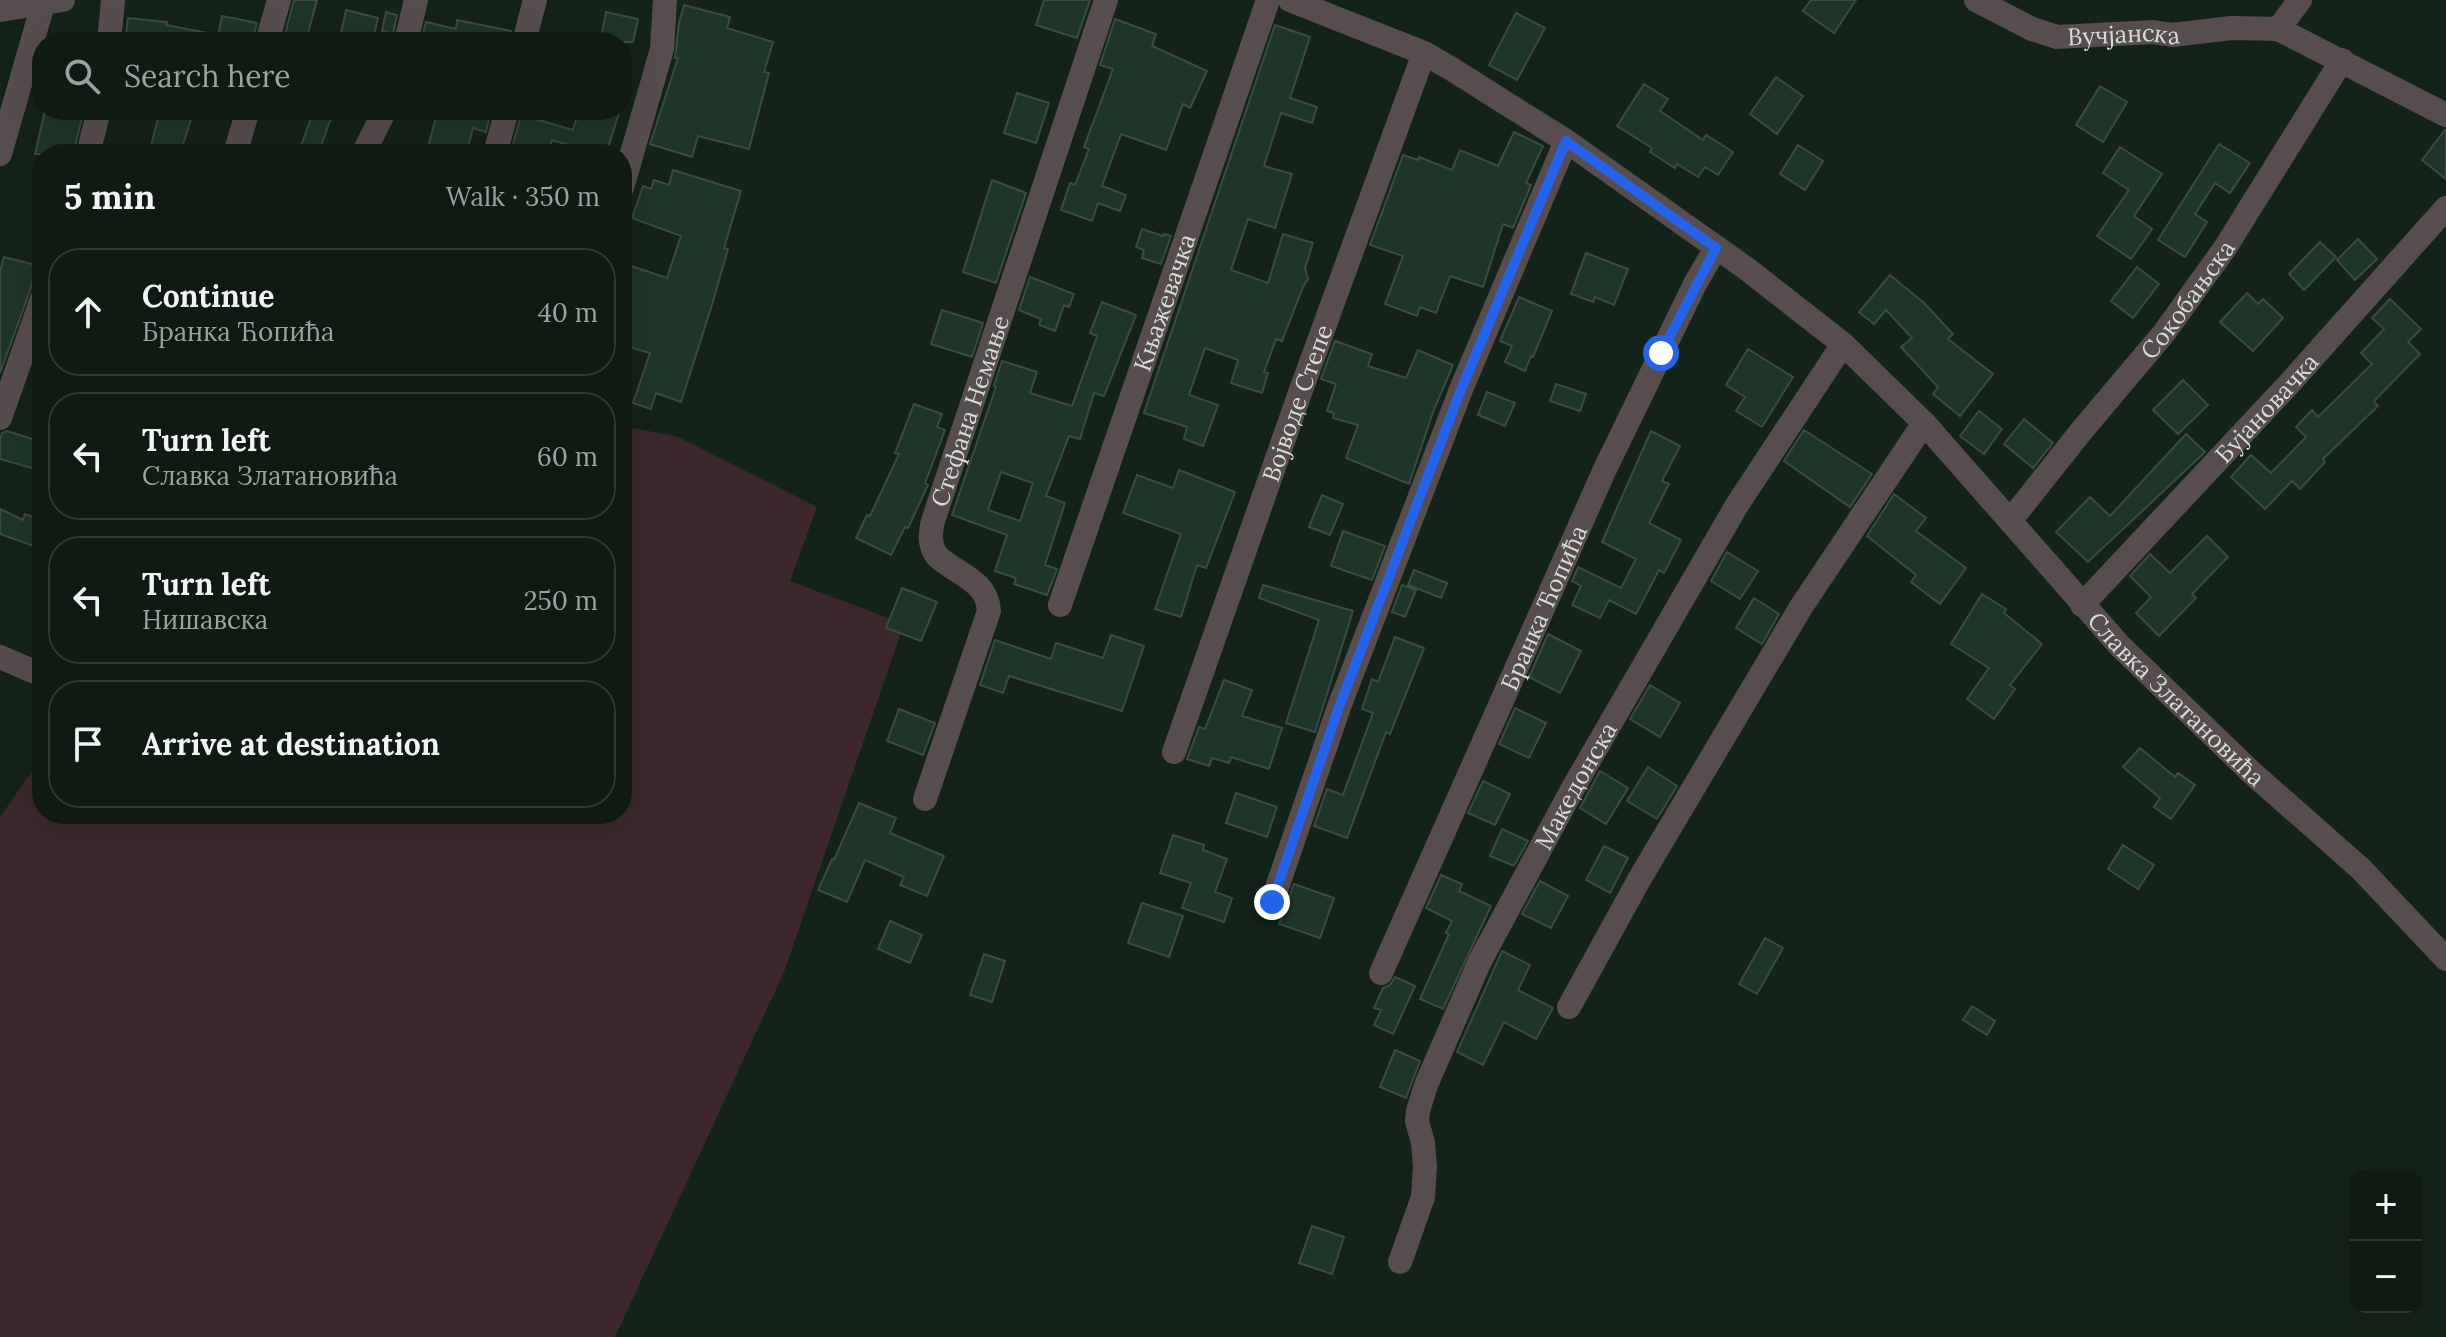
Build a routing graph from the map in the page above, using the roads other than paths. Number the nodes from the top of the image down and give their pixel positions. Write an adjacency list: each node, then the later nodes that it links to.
1 (113, 0): 15 (street)
2 (279, 0): 16 (street)
3 (416, 0): 17 (street)
4 (535, 0): 18 (street)
5 (665, 0): 32 (street)
6 (1106, 0): 46 (street, Стефана Немање)
7 (1268, 0): 41 (street, Књажевачка)
8 (1290, 0): 19 (street, Славка Златановића)
9 (1976, 0): 13 (street, Вучјанска)
10 (2300, 0): 13 (street)
11 (53, 2): 12 (street); 14 (street)
12 (0, 10)
13 (2278, 29): 20 (street, Вучјанска)
14 (43, 32)
15 (110, 32)
16 (270, 32)
17 (408, 32)
18 (527, 32)
19 (1424, 53): 27 (street, Славка Златановића); 45 (street, Војводе Степе)
20 (2342, 60): 22 (street, Вучјанска); 40 (street, Сокобањска)
21 (32, 62): 33 (street)
22 (2446, 115)
23 (96, 120): 28 (street)
24 (245, 120): 29 (street)
25 (380, 120): 30 (street)
26 (504, 120): 31 (street)
27 (1566, 141): 35 (street, Славка Златановића); 47 (street)
28 (90, 144)
29 (238, 144)
30 (368, 144)
31 (498, 144)
32 (632, 153)
33 (0, 154)
34 (2446, 208): 42 (street, Бујановачка)
35 (1716, 248): 37 (street, Славка Златановића); 49 (street, Бранка Ћопића)
36 (32, 327): 38 (street)
37 (1843, 344): 39 (street, Славка Златановића); 51 (street, Македонска)
38 (0, 418)
39 (1924, 423): 40 (street, Славка Златановића); 50 (street)
40 (2010, 521): 42 (street, Славка Златановића)
41 (1060, 605)
42 (2082, 605): 48 (street, Славка Златановића)
43 (0, 657): 44 (street)
44 (32, 671)
45 (1174, 752)
46 (925, 799)
47 (1272, 902)
48 (2446, 959)
49 (1381, 973)
50 (1569, 1007)
51 (1400, 1262)

